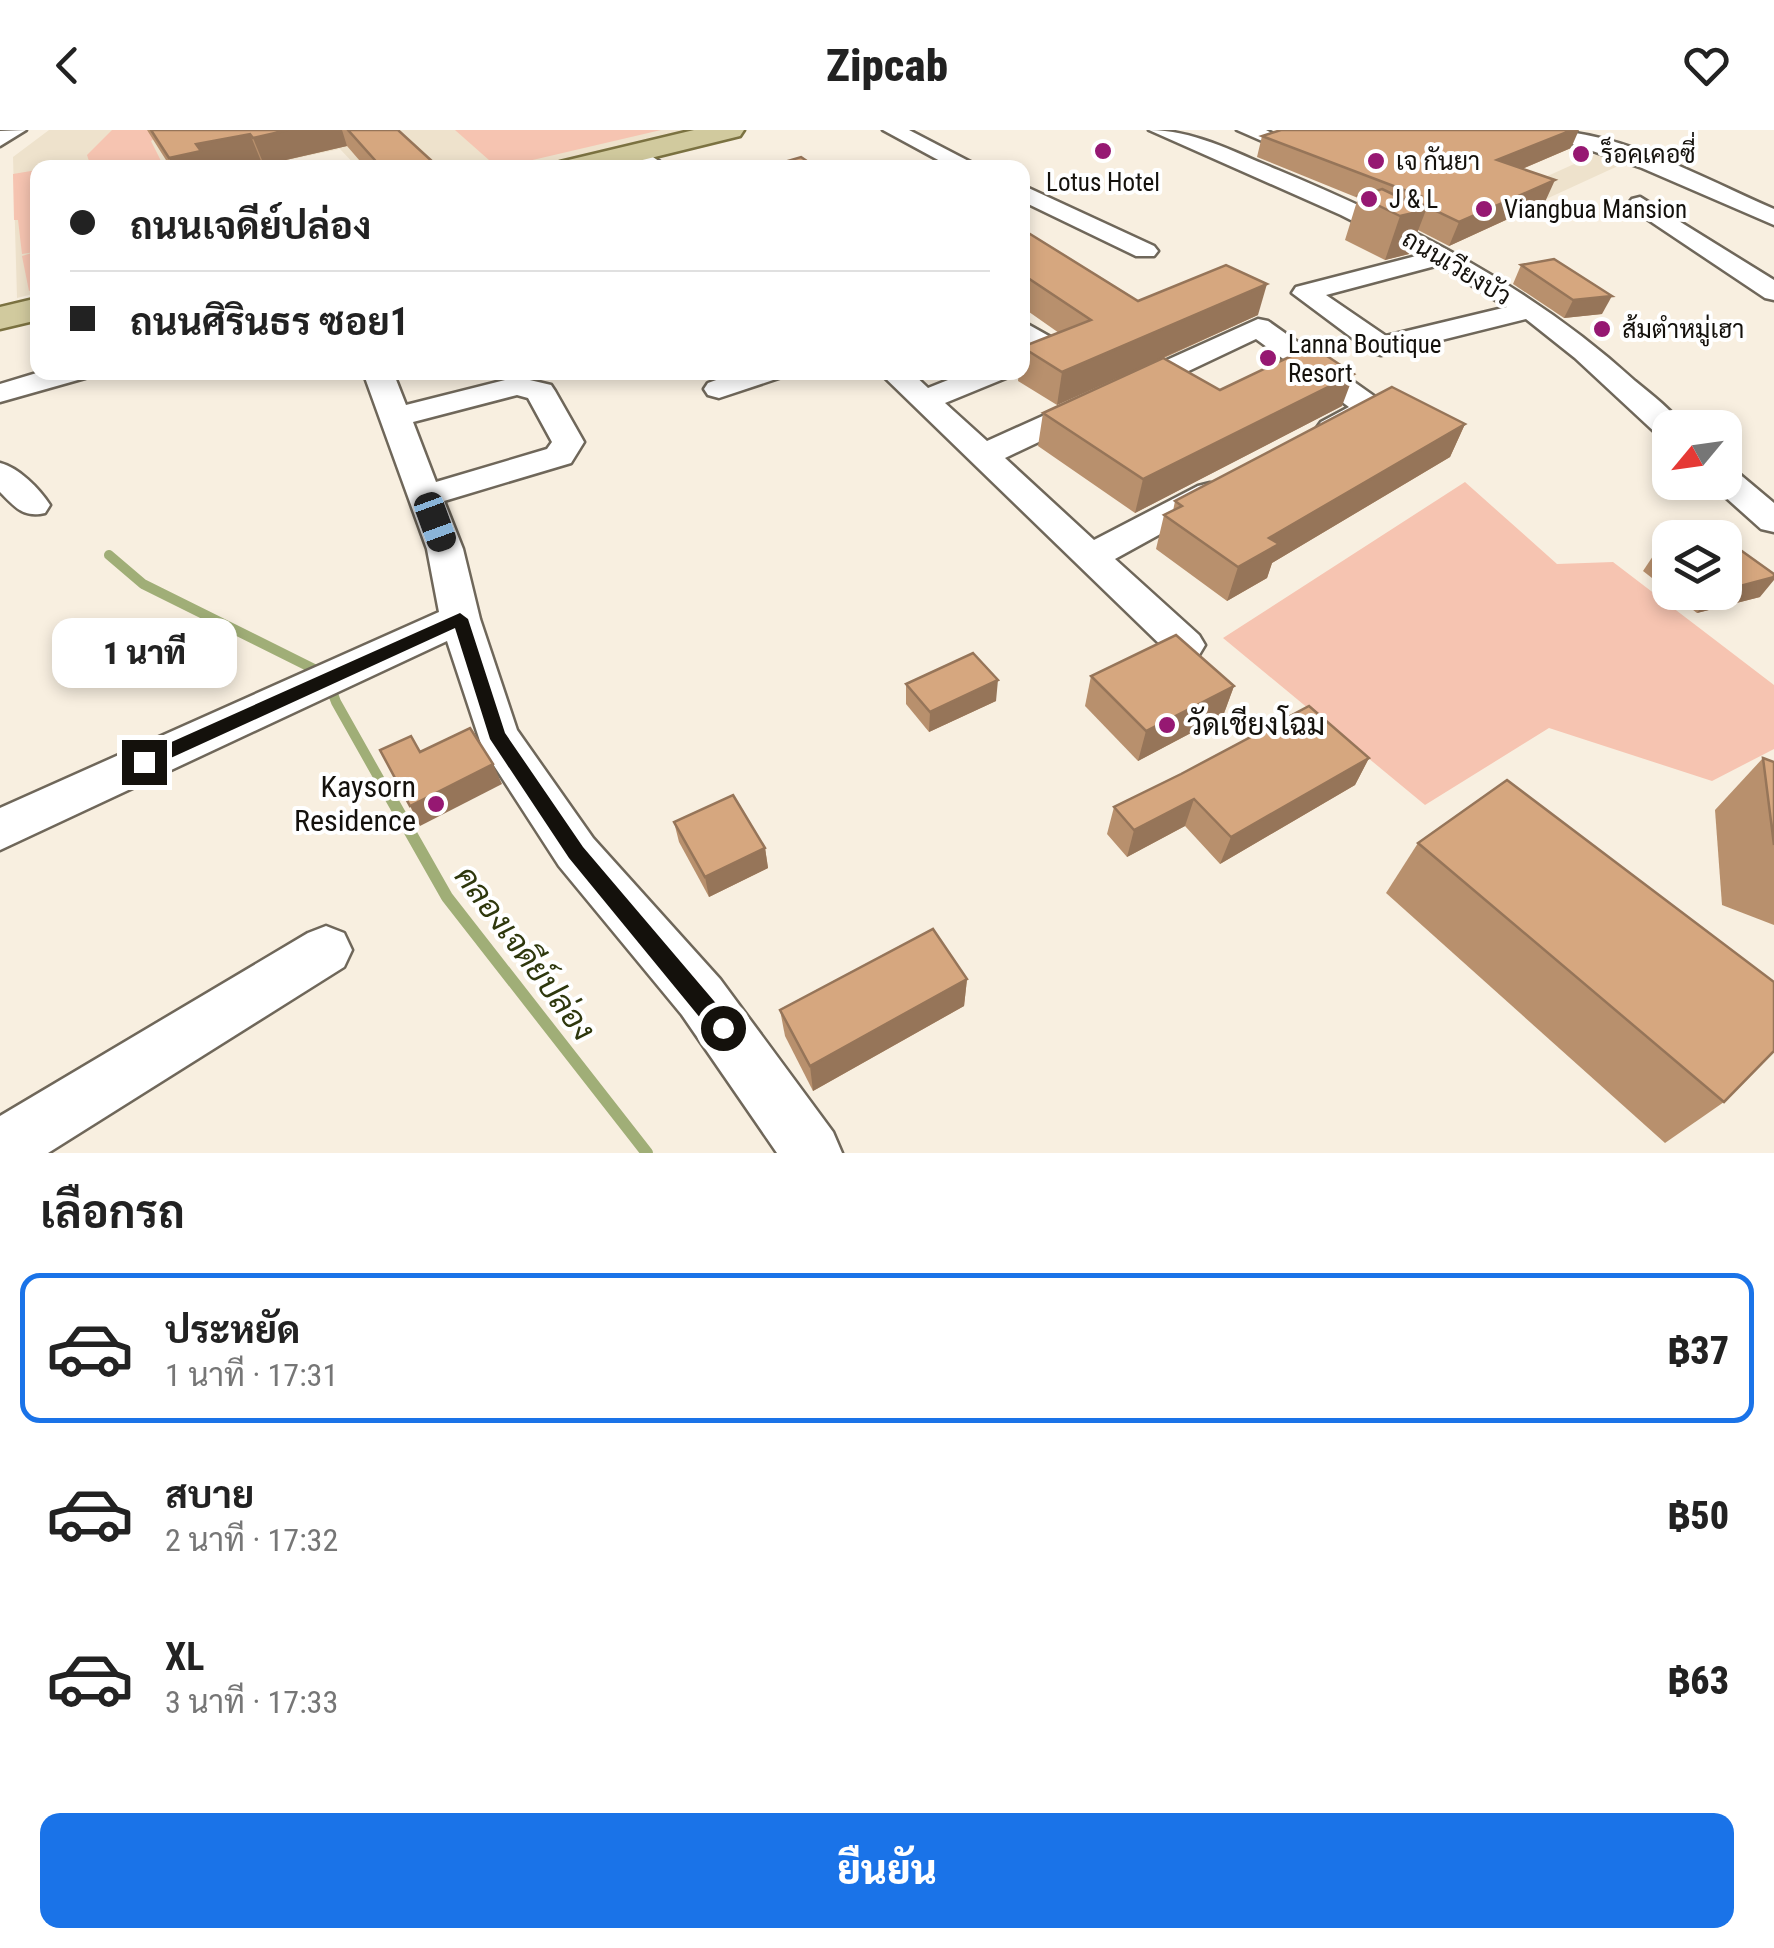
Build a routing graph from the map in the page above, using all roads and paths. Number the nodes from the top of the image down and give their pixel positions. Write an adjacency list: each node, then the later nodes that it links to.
1 (16, 130): 9 (street)
2 (730, 130): 12 (main road)
3 (1160, 130): 11 (street, ถนนเวียงบัว)
4 (1247, 130): 10 (street)
5 (1550, 130): 17 (street)
6 (909, 132): 14 (street)
7 (761, 134): 13 (main road)
8 (1298, 134): 10 (street)
9 (0, 140)
10 (1276, 141): 11 (street)
11 (1227, 156): 19 (street, ถนนเวียงบัว)
12 (604, 160)
13 (663, 160)
14 (957, 160)
15 (1030, 196): 18 (street)
16 (1640, 204): 20 (street)
17 (1774, 218)
18 (1145, 251)
19 (1441, 258): 23 (street, ถนนเวียงบัว); 23 (street)
20 (1774, 292)
21 (30, 295): 22 (main road)
22 (0, 302)
23 (1530, 310): 36 (street, ถนนเวียงบัว)
24 (30, 311): 25 (main road)
25 (0, 318)
26 (1030, 334): 27 (street)
27 (1030, 359)
28 (46, 380): 34 (street)
29 (381, 380): 37 (street)
30 (745, 380): 33 (street)
31 (902, 380): 35 (street)
32 (976, 380): 35 (street)
33 (719, 389)
34 (0, 393)
35 (924, 401): 39 (street)
36 (1652, 413)
37 (395, 418): 43 (street); 43 (street)
38 (1300, 445): 39 (street)
39 (982, 456): 46 (street)
40 (0, 474): 44 (street)
41 (1230, 482): 46 (street)
42 (1742, 494): 45 (street)
43 (425, 496): 47 (street)
44 (33, 506)
45 (1774, 521)
46 (1090, 557): 48 (street)
47 (460, 619): 49 (street); 52 (street)
48 (1185, 646)
49 (0, 830)
50 (326, 950): 51 (street)
51 (0, 1149)
52 (812, 1153)

